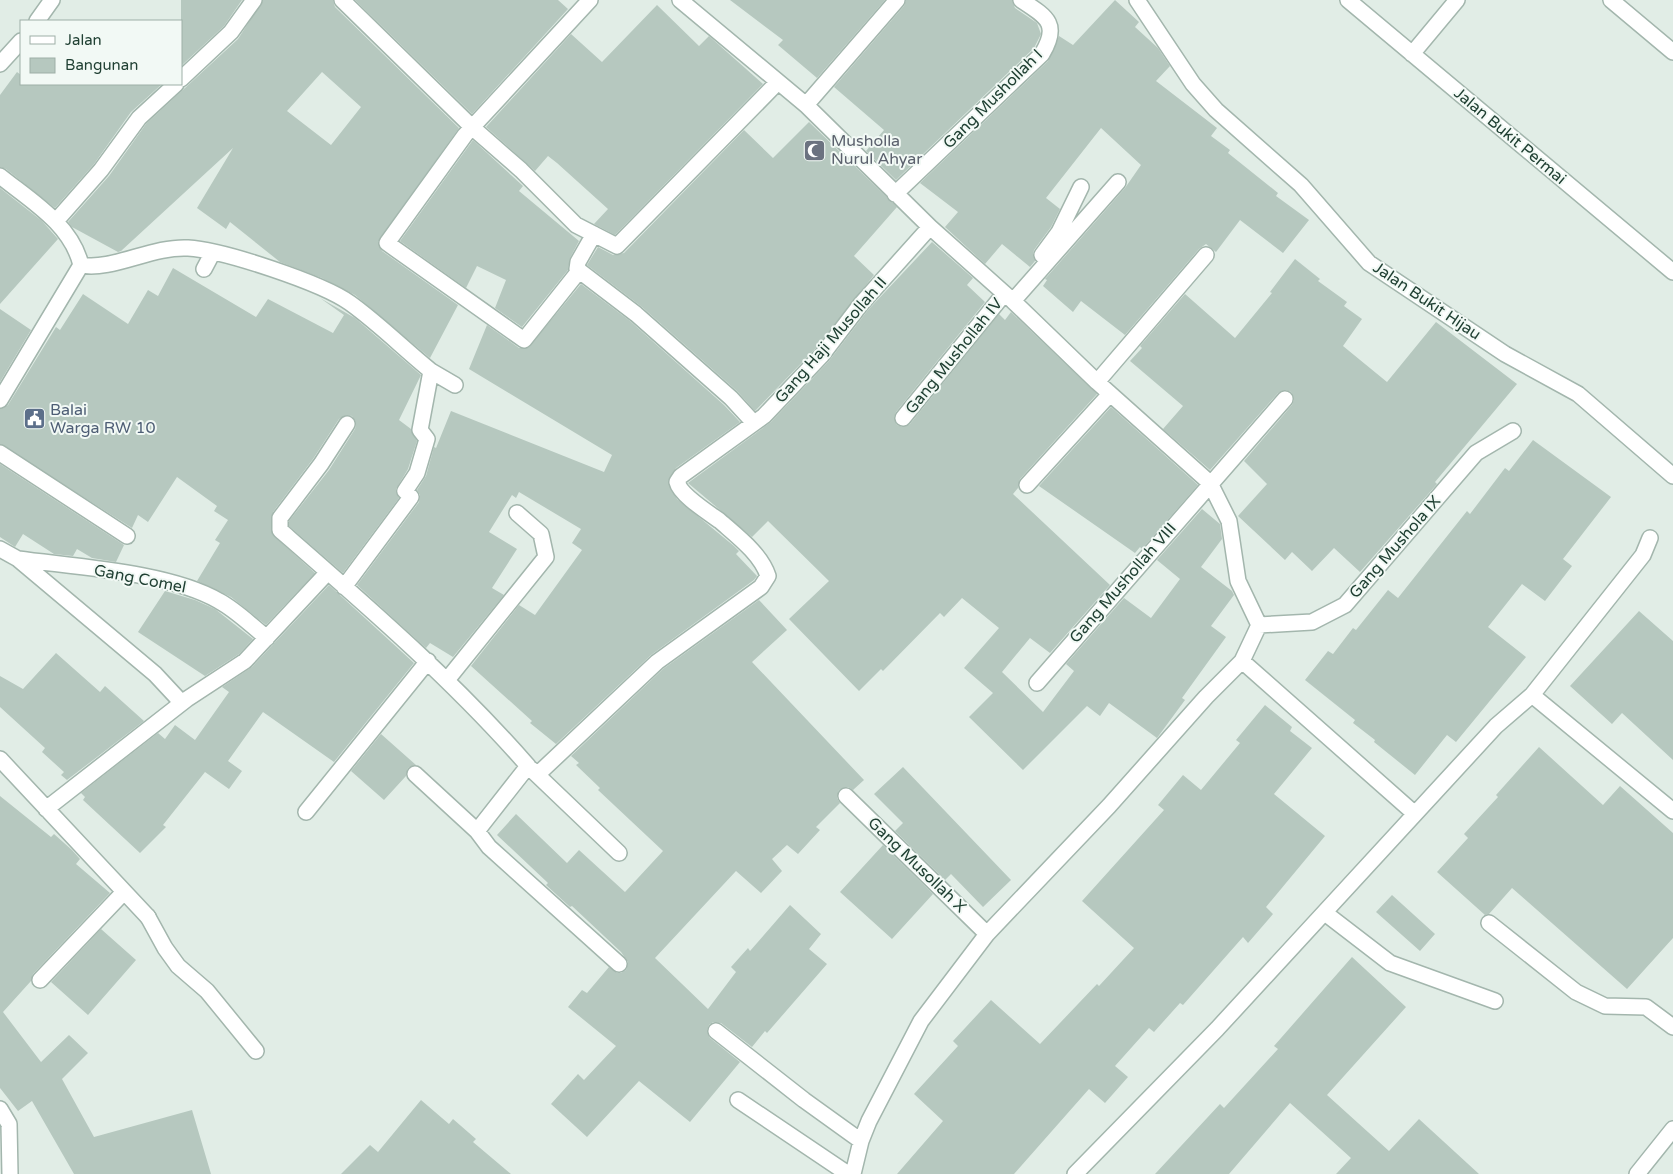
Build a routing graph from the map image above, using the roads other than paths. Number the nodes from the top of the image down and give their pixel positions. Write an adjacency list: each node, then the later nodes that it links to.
1 (52, 0): 12 (street)
2 (254, 0): 17 (street)
3 (342, 0): 21 (street)
4 (590, 0): 21 (street)
5 (680, 0): 18 (street)
6 (897, 0): 20 (street)
7 (1021, 0): 25 (street, Gang Mushollah I)
8 (1137, 0): 47 (street, Jalan Bukit Hijau)
9 (1348, 0): 15 (street, Jalan Bukit Permai)
10 (1457, 0): 15 (street)
11 (1612, 0): 14 (street)
12 (38, 20)
13 (20, 42): 16 (street)
14 (1673, 52)
15 (1412, 54): 34 (street, Jalan Bukit Permai)
16 (0, 64)
17 (182, 78)
18 (778, 82): 20 (street); 28 (street)
19 (175, 85): 26 (street)
20 (806, 105): 25 (street)
21 (473, 128): 28 (street); 33 (street)
22 (0, 176): 26 (street)
23 (1118, 182): 35 (street)
24 (1081, 187): 35 (street)
25 (895, 194): 27 (street)
26 (56, 221): 31 (street)
27 (930, 227): 35 (street); 43 (street, Gang Haji Musollah II)
28 (594, 234): 33 (street)
29 (213, 252): 31 (street); 32 (street); 36 (street)
30 (1206, 254): 37 (street)
31 (81, 265): 41 (street)
32 (204, 269)
33 (579, 271): 43 (street)
34 (1673, 272)
35 (1009, 298): 37 (street); 42 (street, Gang Mushollah IV)
36 (431, 371): 38 (street); 56 (street)
37 (1097, 382): 39 (street)
38 (455, 385)
39 (1110, 394): 48 (street); 49 (street)
40 (1285, 399): 48 (street, Gang Mushollah VIII)
41 (0, 400)
42 (903, 418)
43 (754, 423): 66 (street, Gang Haji Musollah II)
44 (347, 424): 55 (street)
45 (1513, 431): 57 (street, Gang Mushola IX)
46 (0, 453): 51 (street)
47 (1673, 476)
48 (1210, 483): 57 (street); 62 (street, Gang Mushollah VIII)
49 (1027, 485)
50 (517, 513): 61 (street)
51 (127, 536)
52 (1650, 538): 63 (street)
53 (0, 549): 54 (street, Gang Comel)
54 (18, 559): 58 (street, Gang Comel); 64 (street)
55 (328, 572): 56 (street); 58 (street)
56 (344, 587): 59 (street)
57 (1259, 625): 60 (street)
58 (267, 638): 64 (street)
59 (428, 661): 61 (street); 71 (street)
60 (1242, 661): 72 (street); 78 (street)
61 (447, 680): 66 (street)
62 (1037, 683)
63 (1532, 695): 70 (street); 72 (street)
64 (182, 703): 69 (street)
65 (0, 759): 69 (street)
66 (533, 770): 73 (street); 74 (street)
67 (416, 774): 73 (street)
68 (846, 796): 78 (street, Gang Musollah X)
69 (46, 810): 75 (street)
70 (1673, 811)
71 (306, 812)
72 (1415, 814): 76 (street)
73 (477, 831): 79 (street)
74 (619, 853)
75 (123, 893): 80 (street); 84 (street)
76 (1325, 913): 81 (street); 92 (street)
77 (1488, 923): 82 (street)
78 (987, 934): 88 (street)
79 (619, 964)
80 (40, 980)
81 (1495, 1001)
82 (1673, 1026)
83 (716, 1031): 88 (street)
84 (256, 1051)
85 (738, 1100): 90 (street)
86 (0, 1109): 89 (street)
87 (1673, 1129): 93 (street)
88 (861, 1141): 91 (street)
89 (10, 1174)
90 (848, 1174)
91 (853, 1174)
92 (1075, 1174)
93 (1637, 1174)

